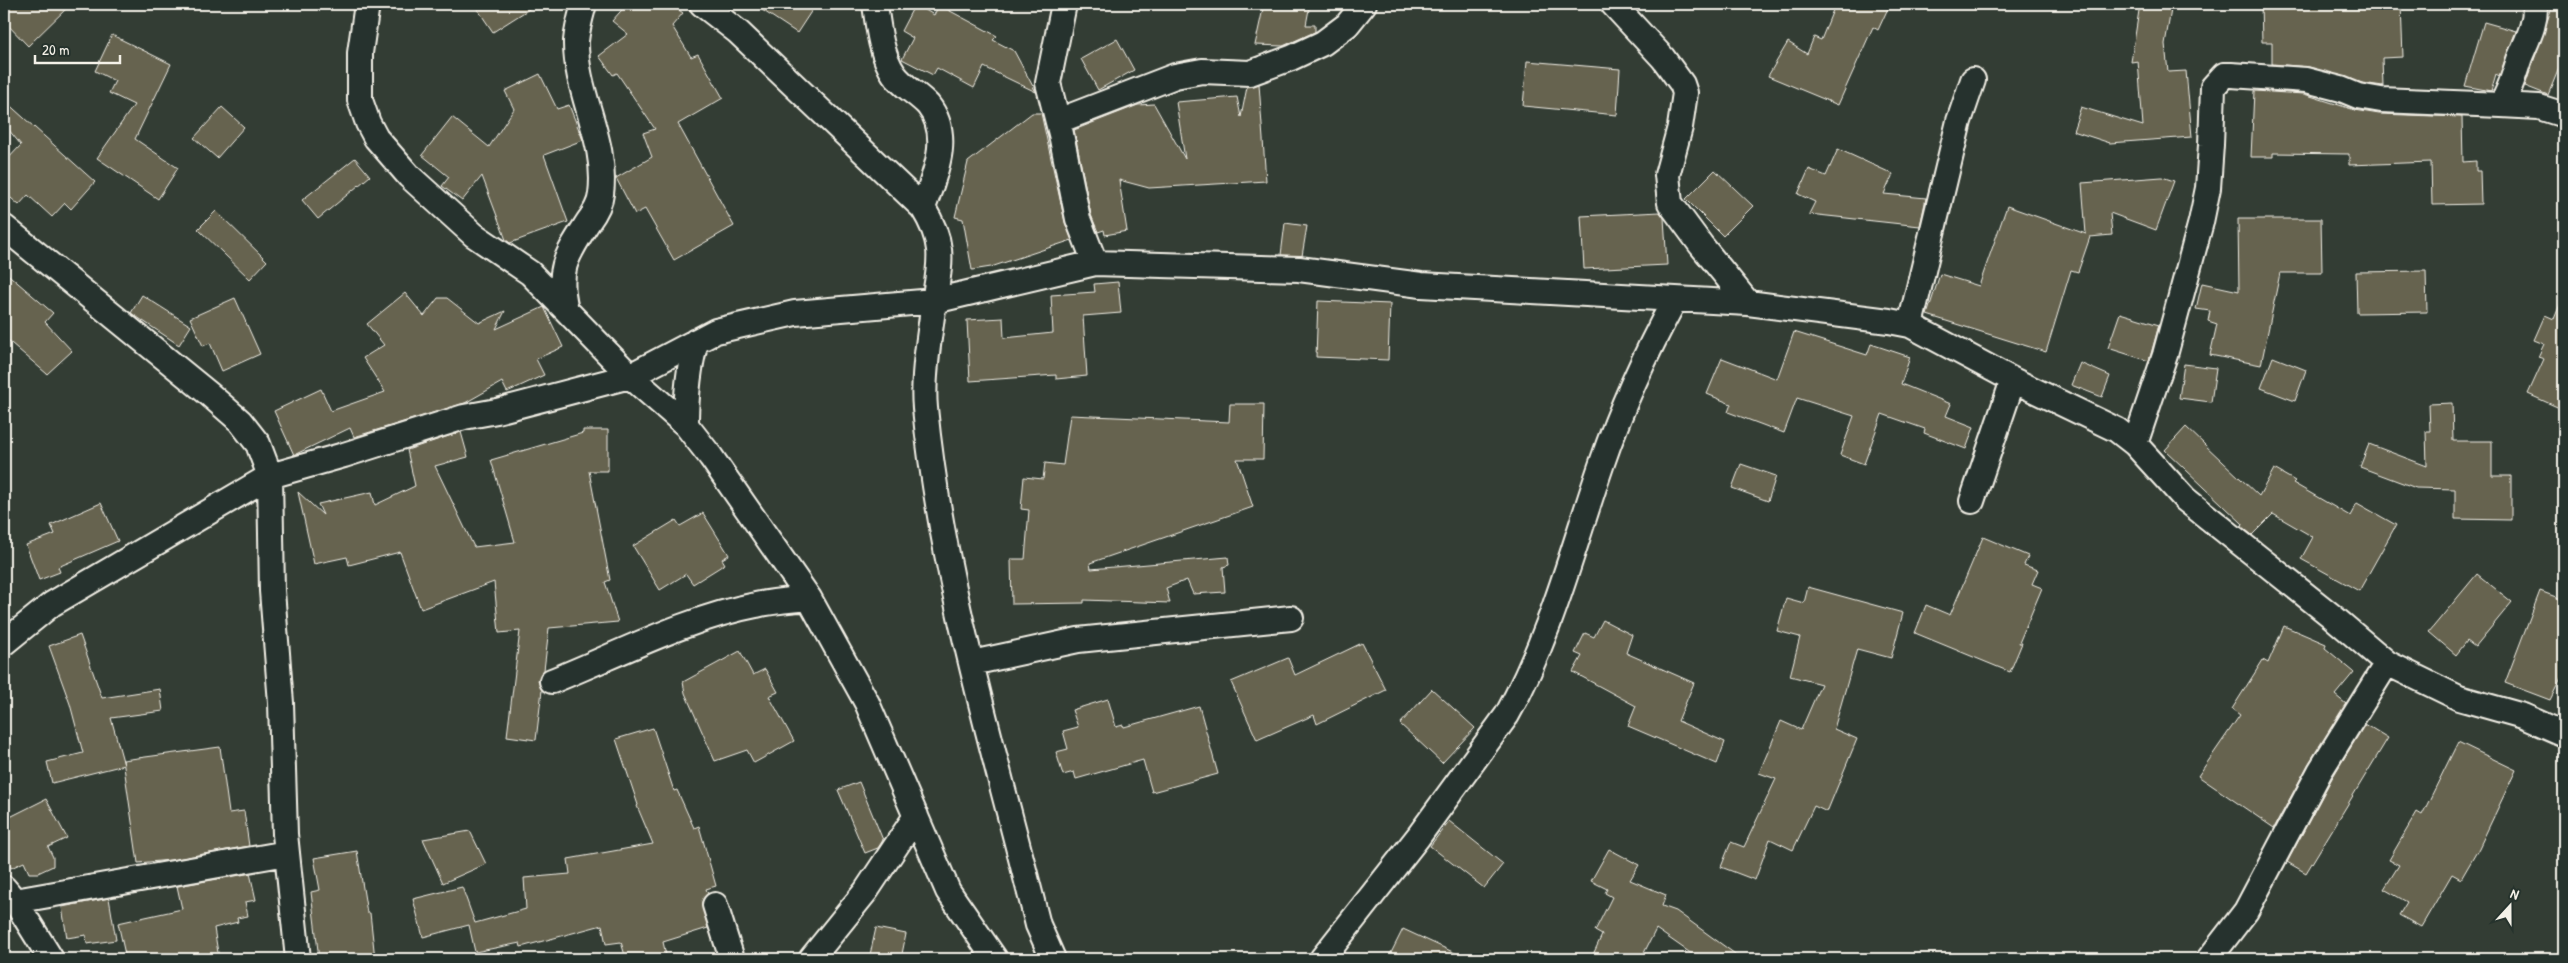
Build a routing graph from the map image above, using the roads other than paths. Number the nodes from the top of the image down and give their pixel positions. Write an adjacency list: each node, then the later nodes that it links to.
1 (367, 4): 19 (street)
2 (584, 4): 19 (street)
3 (702, 4): 13 (street)
4 (875, 4): 13 (street)
5 (1064, 4): 12 (street)
6 (1364, 4): 12 (street)
7 (1613, 4): 18 (street)
8 (2535, 4): 10 (street)
9 (1973, 80): 20 (street)
10 (2501, 105): 11 (street); 25 (street)
11 (2564, 115)
12 (1058, 122): 15 (street)
13 (923, 208): 16 (street)
14 (4, 228): 26 (street)
15 (1095, 263): 16 (street); 17 (street)
16 (934, 300): 21 (street); 31 (street)
17 (1675, 300): 18 (street); 45 (street)
18 (1748, 303): 20 (street)
19 (566, 310): 22 (street)
20 (1910, 325): 23 (street)
21 (696, 341): 22 (street); 24 (street)
22 (630, 376): 24 (street); 26 (street)
23 (2013, 380): 25 (street); 27 (street)
24 (686, 425): 28 (street)
25 (2135, 444): 32 (street)
26 (270, 476): 30 (street); 36 (street)
27 (1972, 501)
28 (809, 598): 33 (street); 35 (street)
29 (1291, 618): 31 (street)
30 (4, 643)
31 (972, 663): 44 (street)
32 (2386, 663): 34 (street); 46 (street)
33 (552, 681)
34 (2564, 734)
35 (916, 816): 42 (street); 43 (street)
36 (287, 853): 37 (street); 40 (street)
37 (9, 895): 39 (street)
38 (715, 906): 41 (street)
39 (51, 959)
40 (298, 959)
41 (732, 959)
42 (811, 959)
43 (995, 959)
44 (1053, 959)
45 (1322, 959)
46 (2209, 959)

